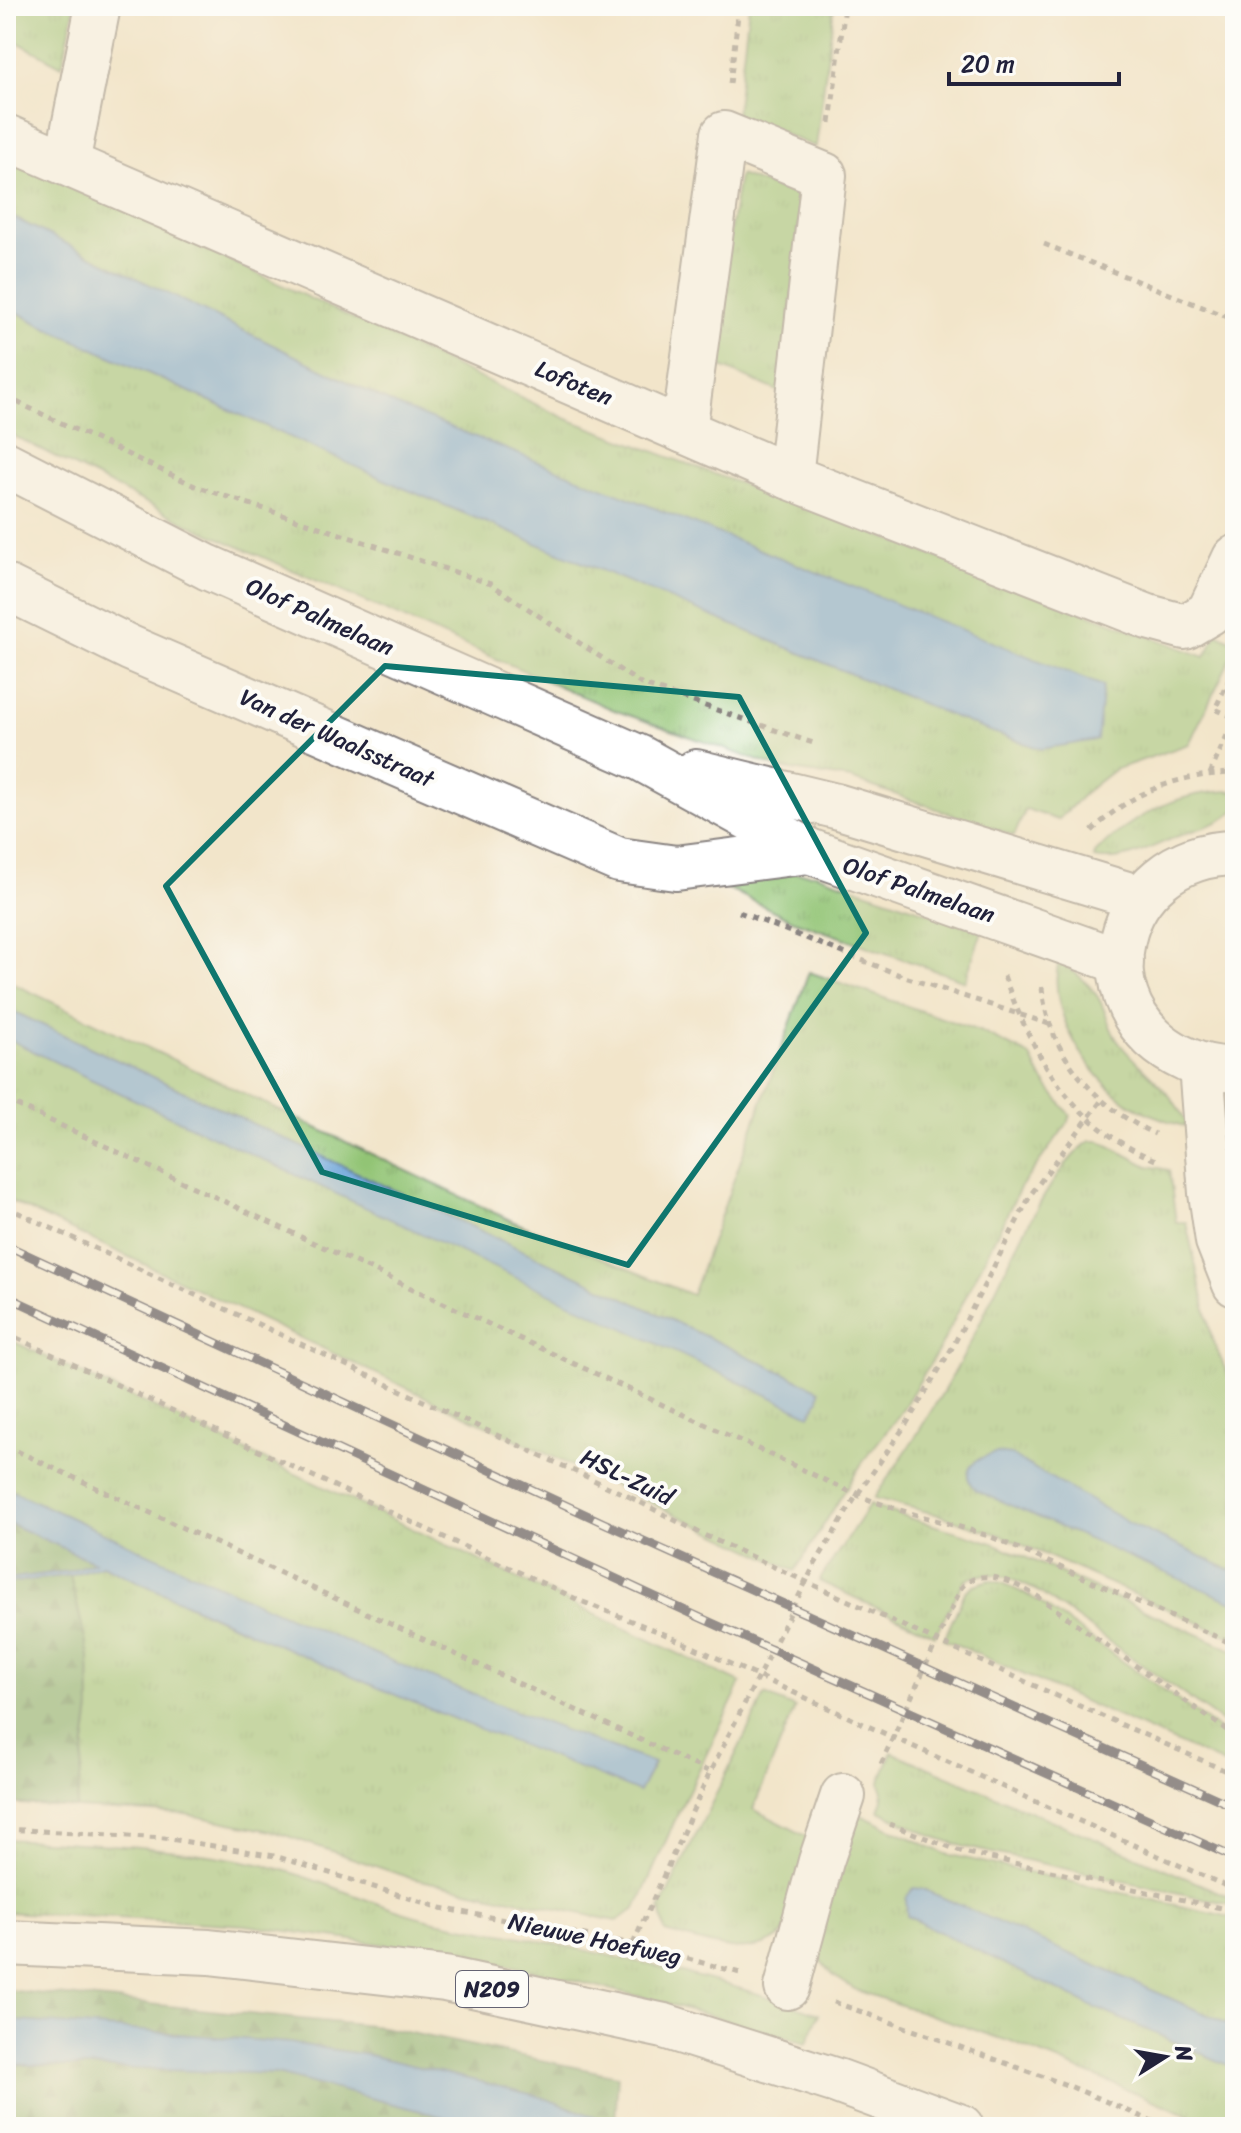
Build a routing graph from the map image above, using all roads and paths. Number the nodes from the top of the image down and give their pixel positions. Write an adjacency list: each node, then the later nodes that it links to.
1 (98, 6): 6 (street)
2 (739, 6): 4 (path)
3 (845, 6): 7 (path)
4 (724, 134): 7 (street); 11 (street)
5 (6, 137): 6 (street, Lofoten)
6 (67, 163): 11 (street, Lofoten)
7 (824, 175): 13 (street)
8 (1044, 244): 9 (path)
9 (1235, 320)
10 (6, 397): 18 (path)
11 (684, 431): 13 (street, Lofoten)
12 (6, 464): 19 (street, Olof Palmelaan)
13 (790, 477): 14 (street, Lofoten)
14 (1235, 558)
15 (6, 587): 23 (street, Van der Waalsstraat)
16 (1235, 667): 17 (path)
17 (1235, 718): 20 (path)
18 (816, 745)
19 (640, 758): 21 (street, Olof Palmelaan); 24 (street, Olof Palmelaan)
20 (1210, 774)
21 (809, 851): 23 (street, Van der Waalsstraat); 25 (street, Olof Palmelaan)
22 (1235, 853): 24 (street)
23 (676, 868): 27 (path)
24 (1140, 898): 26 (street)
25 (1002, 919): 26 (street, Olof Palmelaan); 27 (path)
26 (1121, 962): 29 (street)
27 (1019, 1016): 28 (path); 32 (path)
28 (1050, 1024)
29 (1218, 1067): 33 (street)
30 (6, 1100): 38 (path)
31 (1101, 1101): 32 (path)
32 (1087, 1119): 33 (path); 38 (path)
33 (1211, 1193): 35 (street)
34 (6, 1207): 42 (path, HSL-Zuid, bridge)
35 (1235, 1284)
36 (6, 1333): 46 (path, bridge)
37 (6, 1446): 41 (path)
38 (857, 1495): 39 (path); 41 (path)
39 (1235, 1645)
40 (1235, 1736): 43 (path)
41 (710, 1772): 49 (path)
42 (1235, 1775)
43 (860, 1784): 50 (street)
44 (885, 1822): 47 (path)
45 (6, 1829): 49 (path, Nieuwe Hoefweg)
46 (1235, 1890)
47 (1235, 1911)
48 (6, 1943): 51 (street, N209)
49 (633, 1944): 50 (path, Nieuwe Hoefweg)
50 (787, 1987): 52 (path, Nieuwe Hoefweg)
51 (961, 2127)
52 (1166, 2127)

